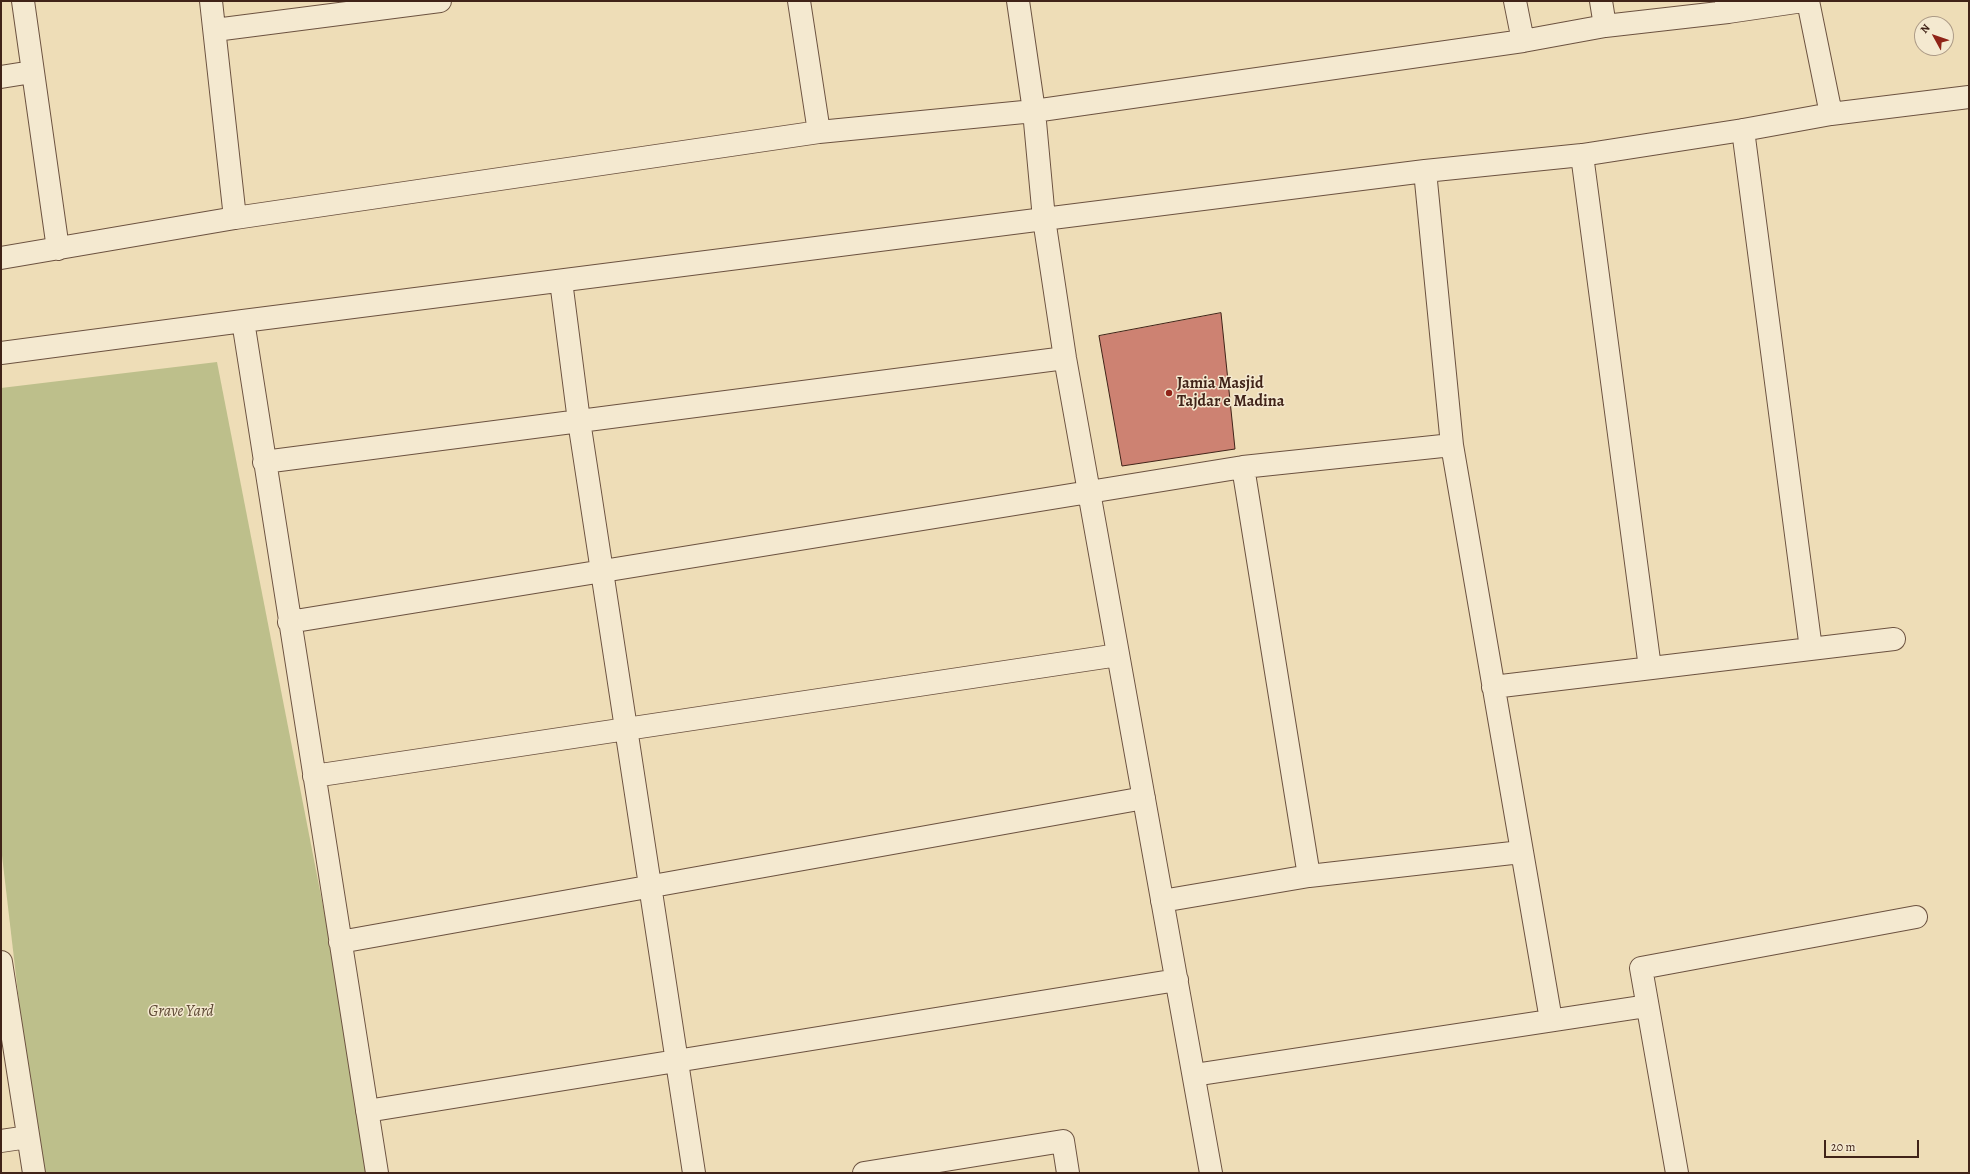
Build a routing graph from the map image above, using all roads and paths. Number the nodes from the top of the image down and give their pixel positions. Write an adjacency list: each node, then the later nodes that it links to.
1 (23, 1): 15 (street)
2 (211, 1): 13 (street)
3 (440, 1): 10 (street)
4 (799, 1): 21 (street)
5 (1018, 1): 18 (street)
6 (1515, 1): 14 (street)
7 (1601, 1): 12 (street)
8 (1803, 1): 11 (street)
9 (1808, 1): 19 (street)
10 (397, 4): 13 (street)
11 (1727, 7): 12 (street)
12 (1605, 26): 14 (street)
13 (215, 30): 24 (street)
14 (1523, 41): 18 (street)
15 (32, 72): 16 (street); 26 (street)
16 (1, 77)
17 (1969, 97): 19 (street)
18 (1034, 111): 21 (street); 25 (street)
19 (1831, 114): 20 (street)
20 (1743, 130): 22 (street); 40 (street)
21 (819, 132): 24 (street)
22 (1582, 155): 23 (street); 42 (street)
23 (1425, 171): 25 (street); 33 (street)
24 (235, 218): 26 (street)
25 (1044, 219): 28 (street); 31 (street)
26 (58, 249): 27 (street)
27 (1, 258)
28 (561, 281): 29 (street); 32 (street)
29 (243, 321): 30 (street); 34 (street)
30 (1, 353)
31 (1065, 358): 32 (street); 36 (street)
32 (579, 421): 34 (street); 37 (street)
33 (1452, 446): 35 (street); 43 (street)
34 (264, 462): 38 (street)
35 (1243, 467): 36 (street); 48 (street)
36 (1090, 492): 37 (street); 41 (street)
37 (602, 571): 38 (street); 44 (street)
38 (289, 622): 45 (street)
39 (1894, 639): 40 (street)
40 (1811, 649): 42 (street)
41 (1118, 655): 44 (street); 46 (street)
42 (1650, 668): 43 (street)
43 (1493, 686): 47 (street)
44 (626, 729): 45 (street); 49 (street)
45 (314, 776): 52 (street)
46 (1144, 798): 49 (street); 50 (street)
47 (1521, 852): 48 (street); 57 (street)
48 (1309, 876): 50 (street)
49 (650, 887): 52 (street); 58 (street)
50 (1162, 901): 54 (street)
51 (1916, 917): 56 (street)
52 (340, 942): 60 (street)
53 (1, 962): 55 (street)
54 (1177, 980): 58 (street); 59 (street)
55 (3, 990): 61 (street)
56 (1647, 1006): 57 (street); 69 (street)
57 (1551, 1020): 59 (street)
58 (677, 1061): 60 (street); 65 (street)
59 (1194, 1075): 68 (street)
60 (367, 1111): 64 (street)
61 (28, 1137): 62 (street); 63 (street)
62 (1, 1141)
63 (34, 1173)
64 (377, 1173)
65 (694, 1173)
66 (864, 1173): 67 (street)
67 (1068, 1173)
68 (1211, 1173)
69 (1677, 1173)

